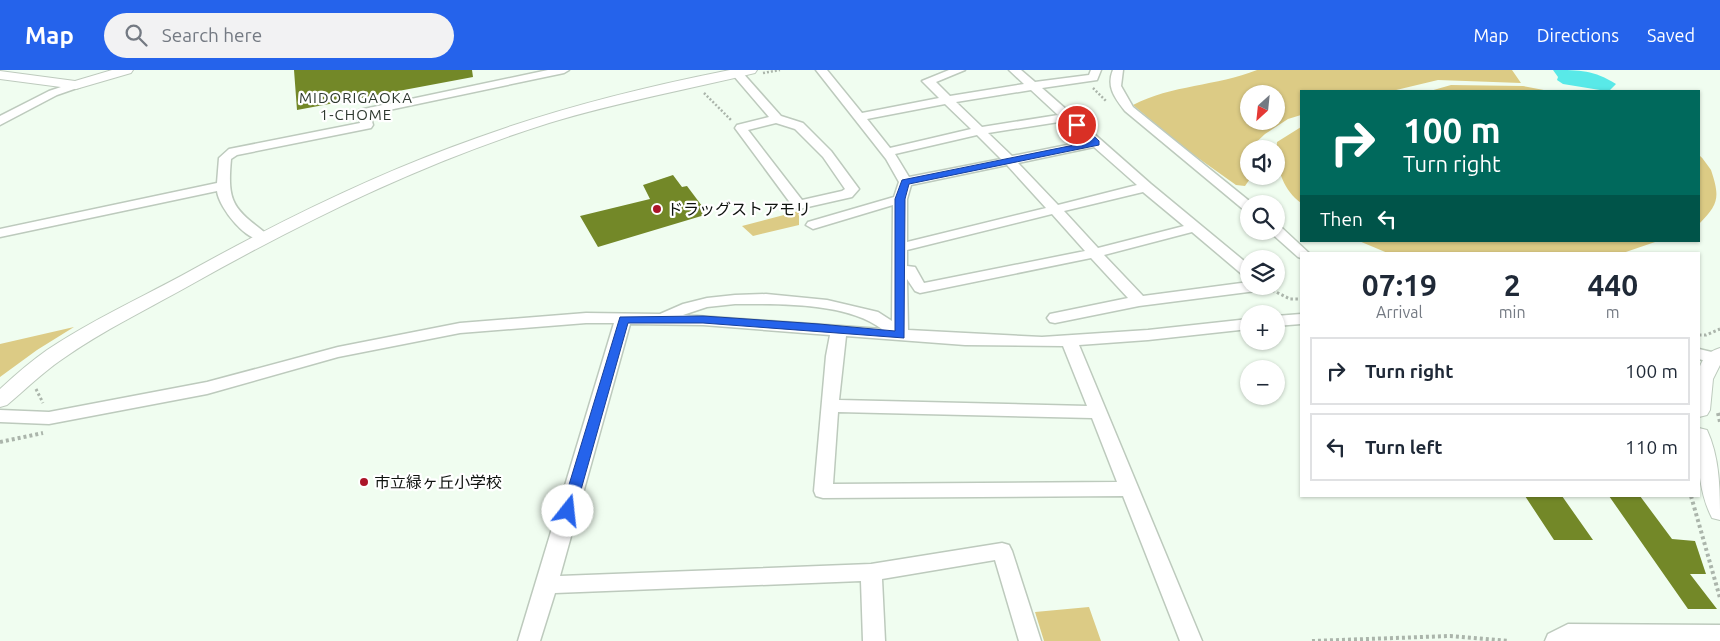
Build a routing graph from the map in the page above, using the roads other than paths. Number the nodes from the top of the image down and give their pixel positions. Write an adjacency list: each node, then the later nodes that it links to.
1 (126, 70): 10 (street)
2 (564, 70): 22 (street)
3 (821, 70): 13 (street)
4 (960, 70): 12 (street)
5 (1014, 70): 11 (street)
6 (1096, 70): 11 (street)
7 (1118, 70): 25 (street)
8 (743, 73): 15 (street); 30 (street)
9 (0, 75): 10 (street)
10 (76, 85): 16 (street)
11 (1033, 86): 12 (street); 14 (street)
12 (945, 100): 13 (street); 17 (street)
13 (861, 117): 19 (street)
14 (1067, 117): 17 (street); 18 (street)
15 (777, 119): 15 (street)
16 (0, 121)
17 (980, 131): 19 (street); 20 (street)
18 (1096, 143): 20 (street); 23 (street)
19 (887, 152): 21 (street)
20 (1009, 160): 21 (street); 26 (street)
21 (905, 182): 24 (street)
22 (221, 186): 29 (street); 30 (street)
23 (1146, 187): 26 (street); 28 (street)
24 (900, 199): 27 (street); 32 (street)
25 (1240, 200)
26 (1055, 211): 32 (street); 34 (street)
27 (813, 225)
28 (1196, 228): 34 (street); 35 (street)
29 (0, 233)
30 (262, 237): 49 (street)
31 (1285, 238): 33 (street)
32 (900, 248): 36 (street)
33 (1302, 252)
34 (1094, 253): 36 (street); 38 (street)
35 (1240, 265)
36 (900, 271): 46 (street)
37 (1240, 288): 38 (street)
38 (1139, 301): 39 (street)
39 (1054, 318)
40 (1300, 319): 43 (street)
41 (623, 320): 42 (street); 53 (street); 58 (street)
42 (663, 320): 45 (street); 46 (street)
43 (1285, 320)
44 (1240, 325): 47 (street)
45 (839, 329): 46 (street); 51 (street)
46 (900, 336): 47 (street)
47 (1069, 341): 52 (street)
48 (1713, 357): 50 (street)
49 (0, 400)
50 (1700, 402)
51 (830, 406): 52 (street); 55 (street)
52 (1098, 412): 55 (street)
53 (0, 416)
54 (1700, 440): 56 (street)
55 (1130, 489): 63 (street)
56 (1720, 512)
57 (871, 572): 58 (street); 61 (street); 62 (street)
58 (547, 585): 60 (street)
59 (1720, 634): 64 (street)
60 (529, 641)
61 (874, 641)
62 (1030, 641)
63 (1191, 641)
64 (1556, 641)

